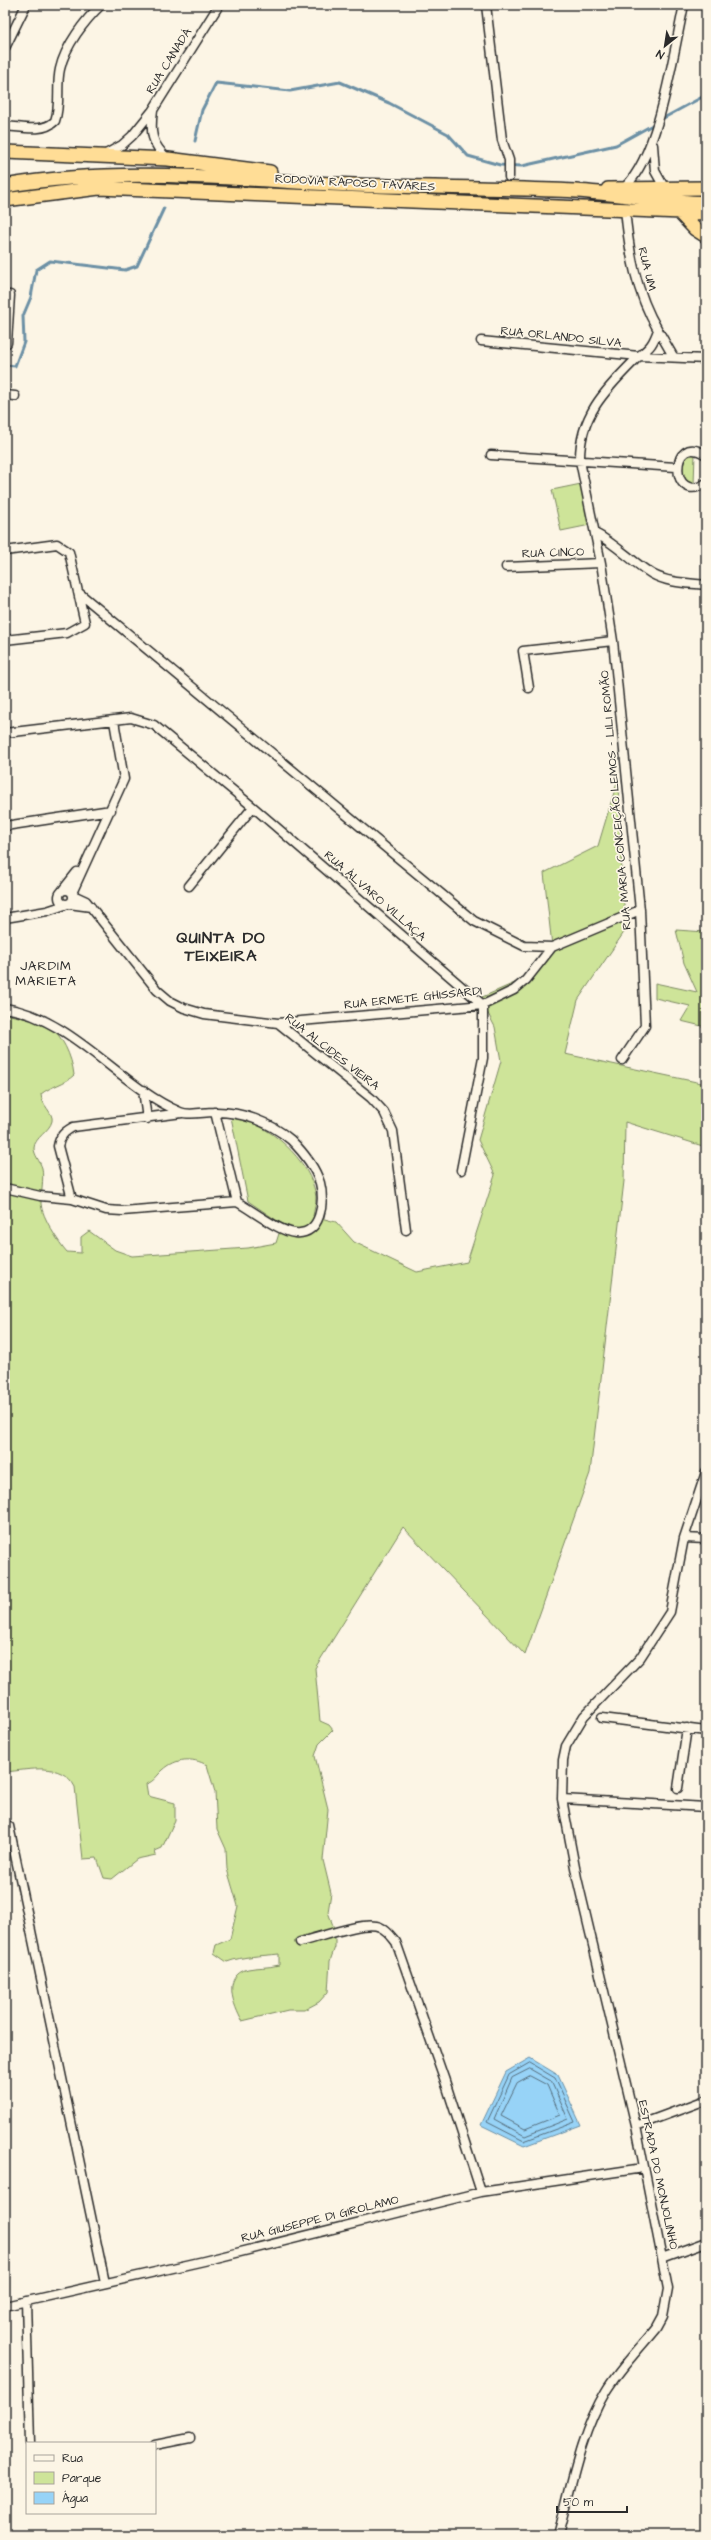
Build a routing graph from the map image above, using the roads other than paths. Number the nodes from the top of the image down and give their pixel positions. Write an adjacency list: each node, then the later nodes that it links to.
1 (26, 5): 6 (street)
2 (101, 5): 8 (street)
3 (218, 5): 7 (street, RUA CANADÁ)
4 (486, 5): 13 (street)
5 (684, 5): 9 (street)
6 (5, 47)
7 (153, 110): 11 (street, RUA CANADÁ); 12 (street)
8 (5, 126)
9 (652, 140): 16 (street); 17 (street)
10 (5, 152): 11 (highway)
11 (103, 156): 12 (highway)
12 (168, 159): 14 (highway)
13 (509, 175)
14 (333, 184): 15 (highway, RODOVIA RAPOSO TAVARES); 19 (highway, RODOVIA RAPOSO TAVARES)
15 (5, 186)
16 (625, 187): 17 (highway); 19 (highway)
17 (664, 187): 18 (highway)
18 (706, 188)
19 (577, 192): 21 (highway, RODOVIA RAPOSO TAVARES)
20 (5, 200): 22 (highway, RODOVIA RAPOSO TAVARES)
21 (706, 203)
22 (626, 210): 23 (highway, RODOVIA RAPOSO TAVARES); 27 (street, RUA UM)
23 (678, 211): 24 (highway, RODOVIA RAPOSO TAVARES); 25 (highway)
24 (706, 213)
25 (706, 236)
26 (5, 295): 29 (street)
27 (658, 330): 30 (street); 31 (street, RUA UM)
28 (481, 341): 30 (street, RUA ORLANDO SILVA)
29 (5, 343)
30 (639, 356): 31 (street, RUA ORLANDO SILVA); 37 (street, RUA MARIA CONCEIÇÃO LEMOS - LILI ROMÃO)
31 (673, 356): 32 (street, RUA ORLANDO SILVA)
32 (706, 359)
33 (5, 395): 34 (street)
34 (15, 396)
35 (491, 455): 37 (street)
36 (706, 455): 38 (street)
37 (580, 461): 38 (street); 40 (street, RUA MARIA CONCEIÇÃO LEMOS - LILI ROMÃO)
38 (676, 467): 39 (street)
39 (706, 483)
40 (595, 533): 42 (street, RUA MARIA CONCEIÇÃO LEMOS - LILI ROMÃO); 44 (street)
41 (5, 551): 45 (street)
42 (601, 563): 43 (street, RUA CINCO); 47 (street, RUA MARIA CONCEIÇÃO LEMOS - LILI ROMÃO)
43 (506, 567)
44 (706, 585)
45 (78, 592): 46 (street); 62 (street)
46 (5, 640)
47 (613, 641): 48 (street); 60 (street, RUA MARIA CONCEIÇÃO LEMOS - LILI ROMÃO)
48 (529, 688)
49 (114, 721): 50 (street, RUA ÁLVARO VILLAÇA); 51 (street, RUA ÁLVARO VILLAÇA); 52 (street)
50 (5, 733)
51 (253, 807): 55 (street); 63 (street, RUA ÁLVARO VILLAÇA)
52 (111, 810): 53 (street); 54 (street)
53 (5, 826)
54 (84, 863): 56 (street); 57 (street)
55 (189, 886)
56 (62, 891): 57 (street, RUA ALCIDES VIEIRA); 58 (street)
57 (72, 894): 58 (street); 59 (street, RUA ALCIDES VIEIRA)
58 (64, 903): 59 (street); 61 (street)
59 (92, 907): 65 (street, RUA ALCIDES VIEIRA)
60 (640, 910): 62 (street, RUA ERMETE GHISSARDI); 66 (street, RUA MARIA CONCEIÇÃO LEMOS - LILI ROMÃO)
61 (5, 918)
62 (552, 947): 63 (street, RUA ERMETE GHISSARDI)
63 (483, 1005): 65 (street, RUA ERMETE GHISSARDI); 71 (street)
64 (5, 1008): 67 (street)
65 (278, 1023): 75 (street, RUA ALCIDES VIEIRA)
66 (622, 1060)
67 (143, 1090): 69 (street); 70 (street)
68 (215, 1112): 69 (street); 74 (street); 74 (street)
69 (182, 1113): 70 (street)
70 (147, 1118): 73 (street)
71 (461, 1170)
72 (5, 1188): 73 (street)
73 (72, 1199): 74 (street)
74 (237, 1202)
75 (406, 1230)
76 (706, 1472): 77 (street, ESTRADA DO MONJOLINHO)
77 (684, 1538): 78 (street); 83 (street, ESTRADA DO MONJOLINHO)
78 (706, 1539)
79 (602, 1718): 80 (street)
80 (687, 1728): 81 (street); 82 (street)
81 (706, 1731)
82 (678, 1788)
83 (562, 1799): 84 (street); 88 (street, ESTRADA DO MONJOLINHO)
84 (706, 1807)
85 (9, 1826): 93 (street)
86 (300, 1942): 90 (street)
87 (706, 2100): 88 (street)
88 (636, 2126): 89 (street, ESTRADA DO MONJOLINHO)
89 (643, 2168): 90 (street, RUA GIUSEPPE DI GIROLAMO); 92 (street, ESTRADA DO MONJOLINHO)
90 (481, 2192): 93 (street, RUA GIUSEPPE DI GIROLAMO)
91 (704, 2245): 92 (street)
92 (662, 2258): 99 (street, ESTRADA DO MONJOLINHO)
93 (105, 2283): 94 (street, RUA GIUSEPPE DI GIROLAMO)
94 (26, 2301): 95 (street, RUA GIUSEPPE DI GIROLAMO); 97 (street)
95 (5, 2306)
96 (190, 2438): 98 (street)
97 (30, 2442)
98 (156, 2445)
99 (558, 2535)

